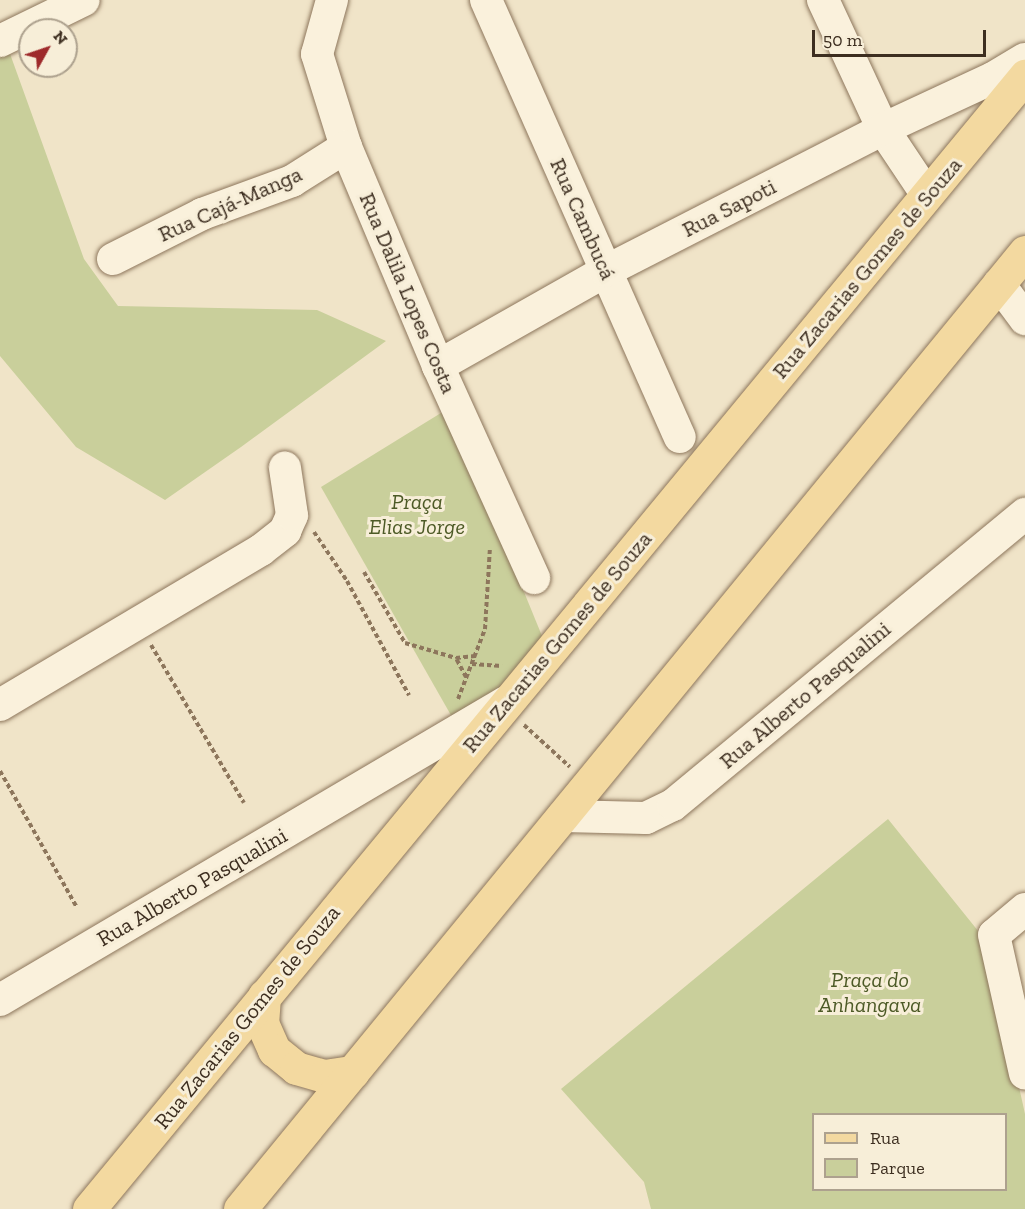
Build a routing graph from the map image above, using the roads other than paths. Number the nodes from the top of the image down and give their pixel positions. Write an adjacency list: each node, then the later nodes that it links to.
1 (84, 0): 5 (street)
2 (332, 0): 9 (street, Rua Dalila Lopes Costa)
3 (486, 0): 13 (street, Rua Cambucá)
4 (823, 0): 8 (street)
5 (0, 41)
6 (1025, 59): 8 (street, Rua Sapoti)
7 (1025, 76): 10 (main road, Rua Zacarias Gomes de Souza)
8 (883, 129): 10 (street); 13 (street, Rua Sapoti)
9 (346, 147): 12 (street, Rua Cajá-Manga); 16 (street, Rua Dalila Lopes Costa)
10 (927, 195): 21 (main road, Rua Zacarias Gomes de Souza)
11 (1025, 252): 14 (main road)
12 (113, 259)
13 (606, 271): 16 (street, Rua Sapoti); 17 (street, Rua Cambucá)
14 (999, 284): 15 (street); 25 (main road)
15 (1025, 319)
16 (438, 366): 20 (street, Rua Dalila Lopes Costa)
17 (680, 438)
18 (285, 468): 22 (street)
19 (1025, 514): 25 (street, Rua Alberto Pasqualini)
20 (534, 578)
21 (507, 703): 23 (street, Rua Alberto Pasqualini); 24 (main road, Rua Zacarias Gomes de Souza)
22 (0, 705)
23 (383, 774): 24 (street); 28 (street, Rua Alberto Pasqualini)
24 (423, 804): 27 (main road, Rua Zacarias Gomes de Souza)
25 (563, 816): 29 (main road)
26 (1025, 909): 30 (street)
27 (264, 996): 29 (main road); 31 (main road, Rua Zacarias Gomes de Souza)
28 (0, 1000)
29 (353, 1072): 32 (main road)
30 (1025, 1074)
31 (89, 1209)
32 (240, 1209)

